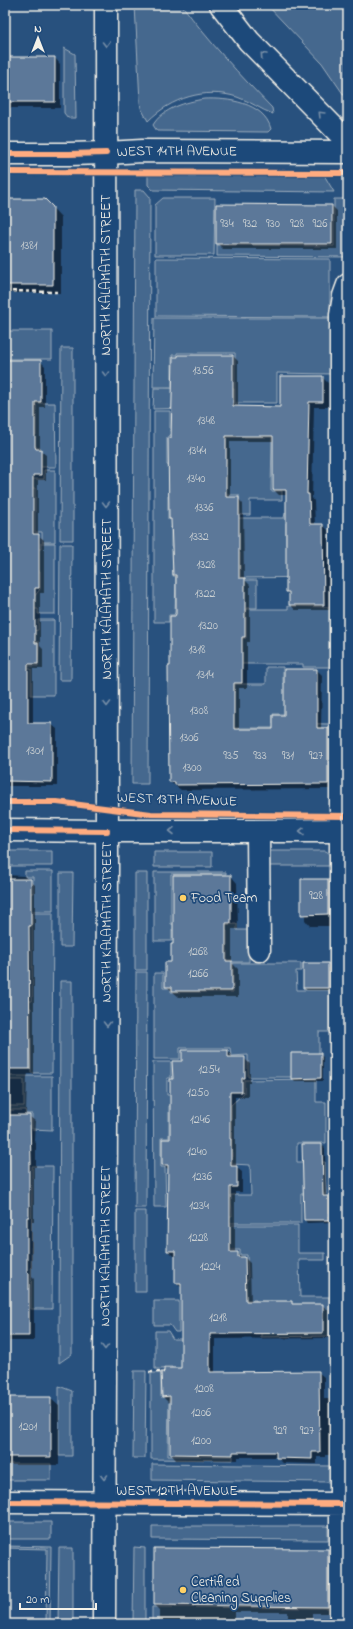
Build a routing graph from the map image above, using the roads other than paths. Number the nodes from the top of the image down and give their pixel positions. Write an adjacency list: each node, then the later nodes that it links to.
1 (106, 5): 5 (main road, NORTH KALAMATH STREET, one-way to 5)
2 (221, 5): 3 (main road, one-way to 2)
3 (348, 142)
4 (348, 152): 5 (main road, WEST 14TH AVENUE)
5 (106, 153): 6 (main road, WEST 14TH AVENUE); 9 (main road, NORTH KALAMATH STREET, one-way to 9)
6 (5, 154)
7 (348, 285): 11 (main road)
8 (5, 830): 9 (main road, WEST 13TH AVENUE)
9 (107, 831): 10 (main road, WEST 13TH AVENUE, one-way to 9); 15 (main road, NORTH KALAMATH STREET, one-way to 15)
10 (258, 831): 11 (main road, WEST 13TH AVENUE, one-way to 10); 12 (main road)
11 (345, 831): 13 (main road)
12 (260, 950)
13 (345, 1217): 16 (main road)
14 (5, 1502): 15 (main road, WEST 12TH AVENUE)
15 (104, 1503): 16 (main road, WEST 12TH AVENUE); 17 (main road, NORTH KALAMATH STREET)
16 (345, 1504): 18 (main road)
17 (104, 1624)
18 (341, 1624)

